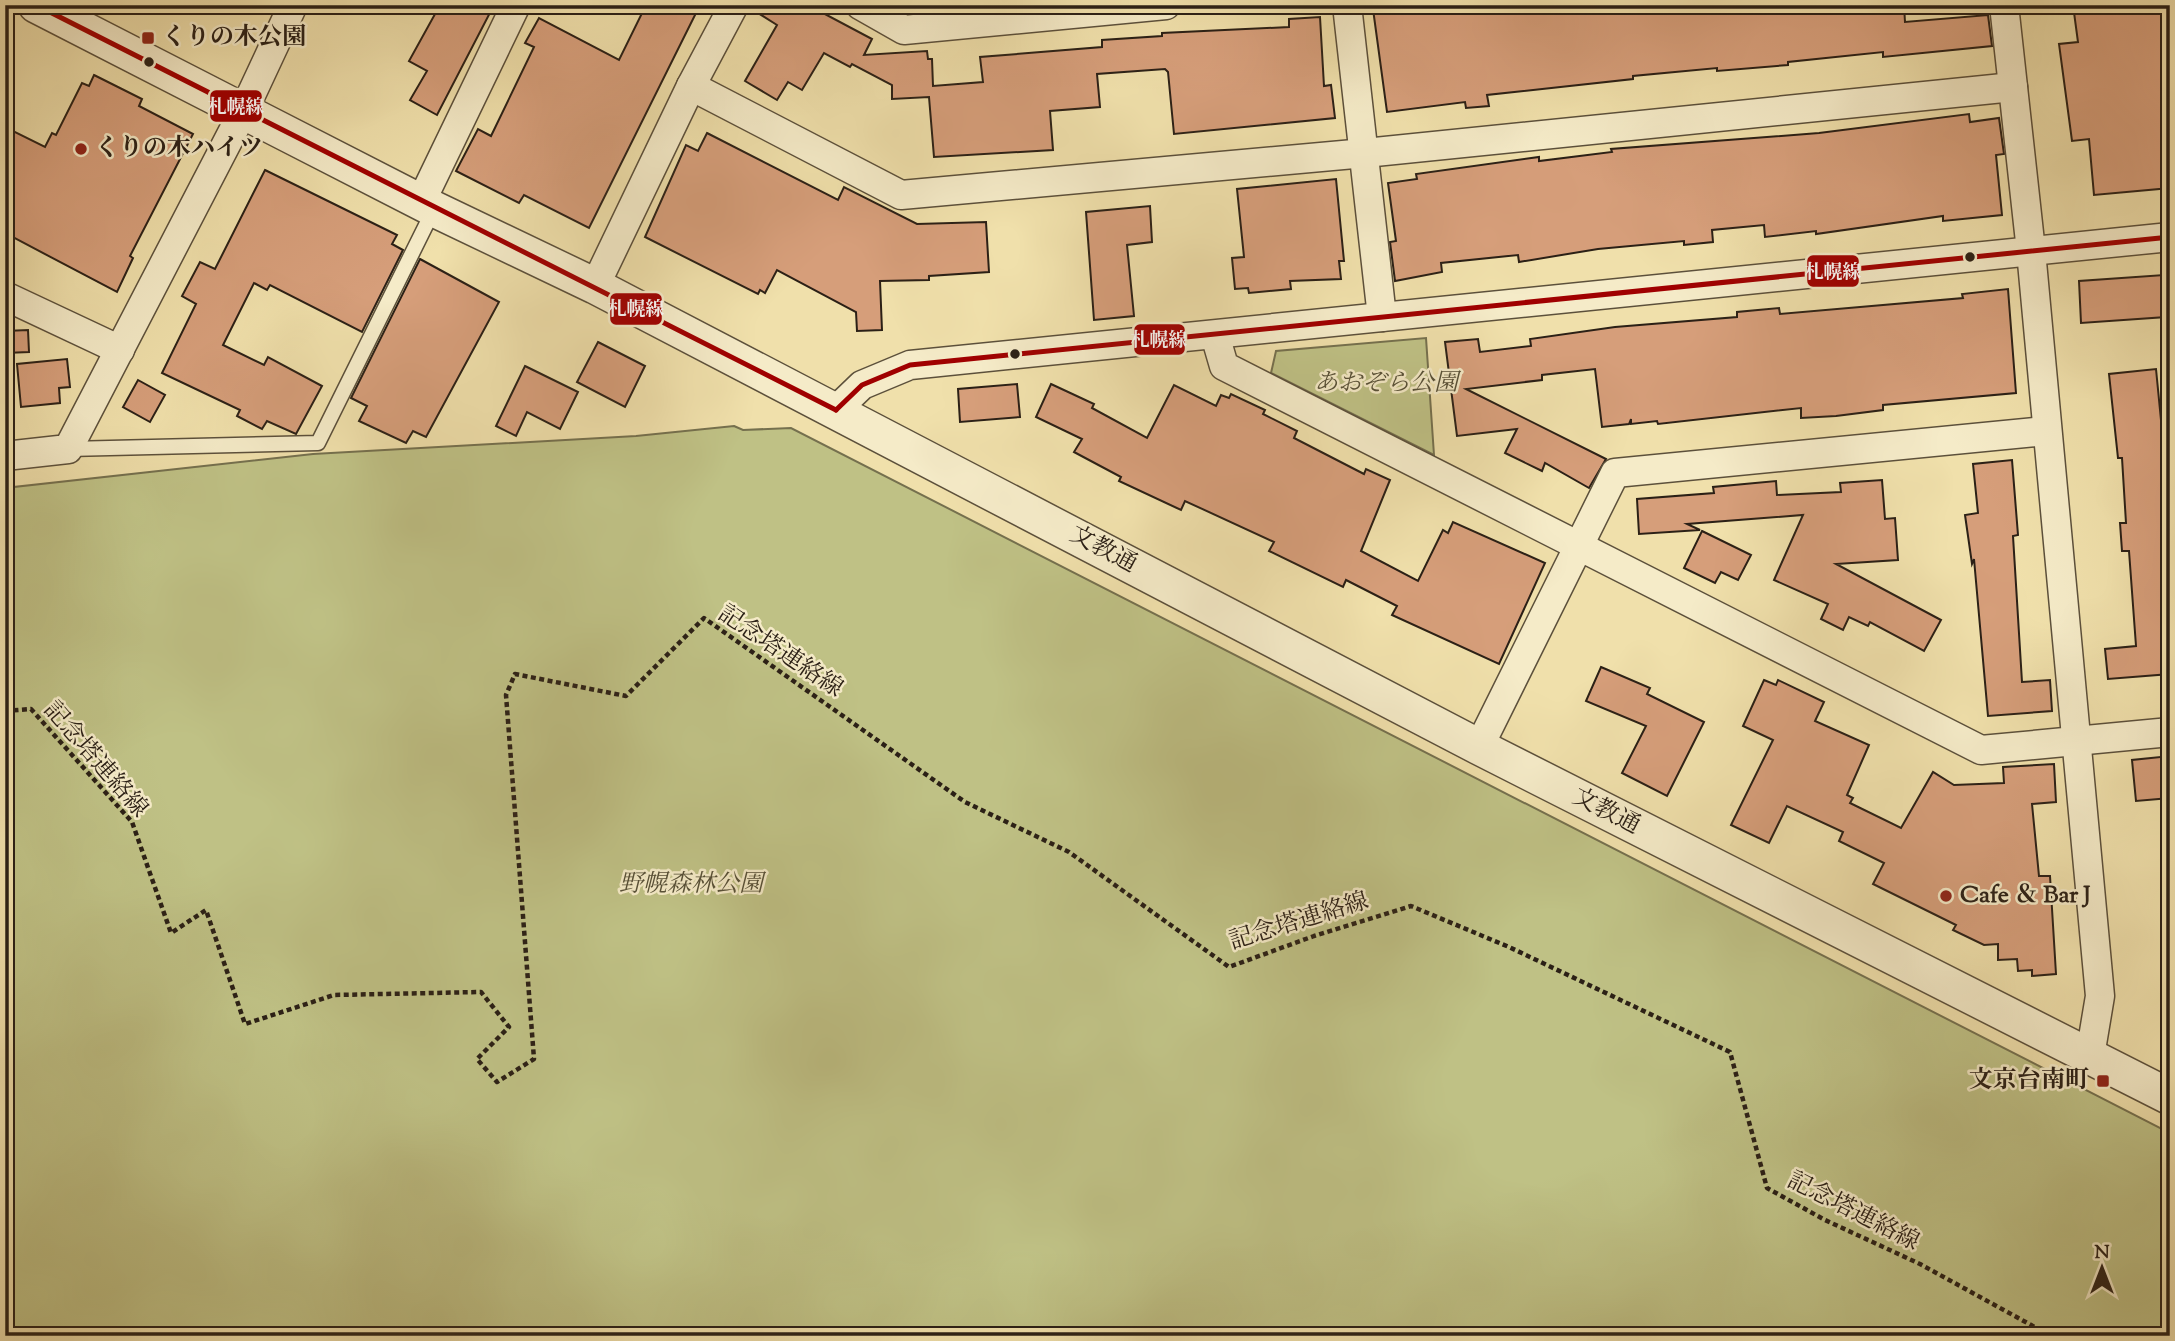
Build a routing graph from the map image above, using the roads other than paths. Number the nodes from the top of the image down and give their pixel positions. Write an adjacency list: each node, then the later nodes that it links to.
1 (36, 5): 11 (street, 文教通)
2 (293, 5): 11 (street)
3 (516, 5): 13 (street)
4 (734, 5): 9 (street)
5 (860, 5): 6 (street)
6 (1166, 5)
7 (1347, 5): 12 (street)
8 (2004, 5): 10 (street)
9 (691, 86): 12 (street); 16 (street)
10 (2013, 87): 12 (street); 15 (street)
11 (244, 110): 13 (street, 文教通); 20 (street)
12 (1365, 153): 18 (street)
13 (428, 205): 16 (street, 文教通); 23 (lane)
14 (2170, 237): 15 (street)
15 (2031, 251): 18 (street); 22 (street)
16 (595, 286): 21 (street, 文教通)
17 (5, 296): 20 (street)
18 (1382, 317): 19 (street)
19 (1215, 335): 21 (street); 25 (street)
20 (120, 350): 23 (street)
21 (836, 410): 28 (street, 文教通)
22 (2046, 431): 25 (street); 27 (street)
23 (68, 449): 24 (street)
24 (5, 456)
25 (1579, 547): 27 (street); 28 (street)
26 (2170, 732): 27 (street)
27 (2077, 741): 29 (street)
28 (1479, 747): 29 (street, 文教通)
29 (2090, 1056): 30 (street, 文教通)
30 (2170, 1097)

